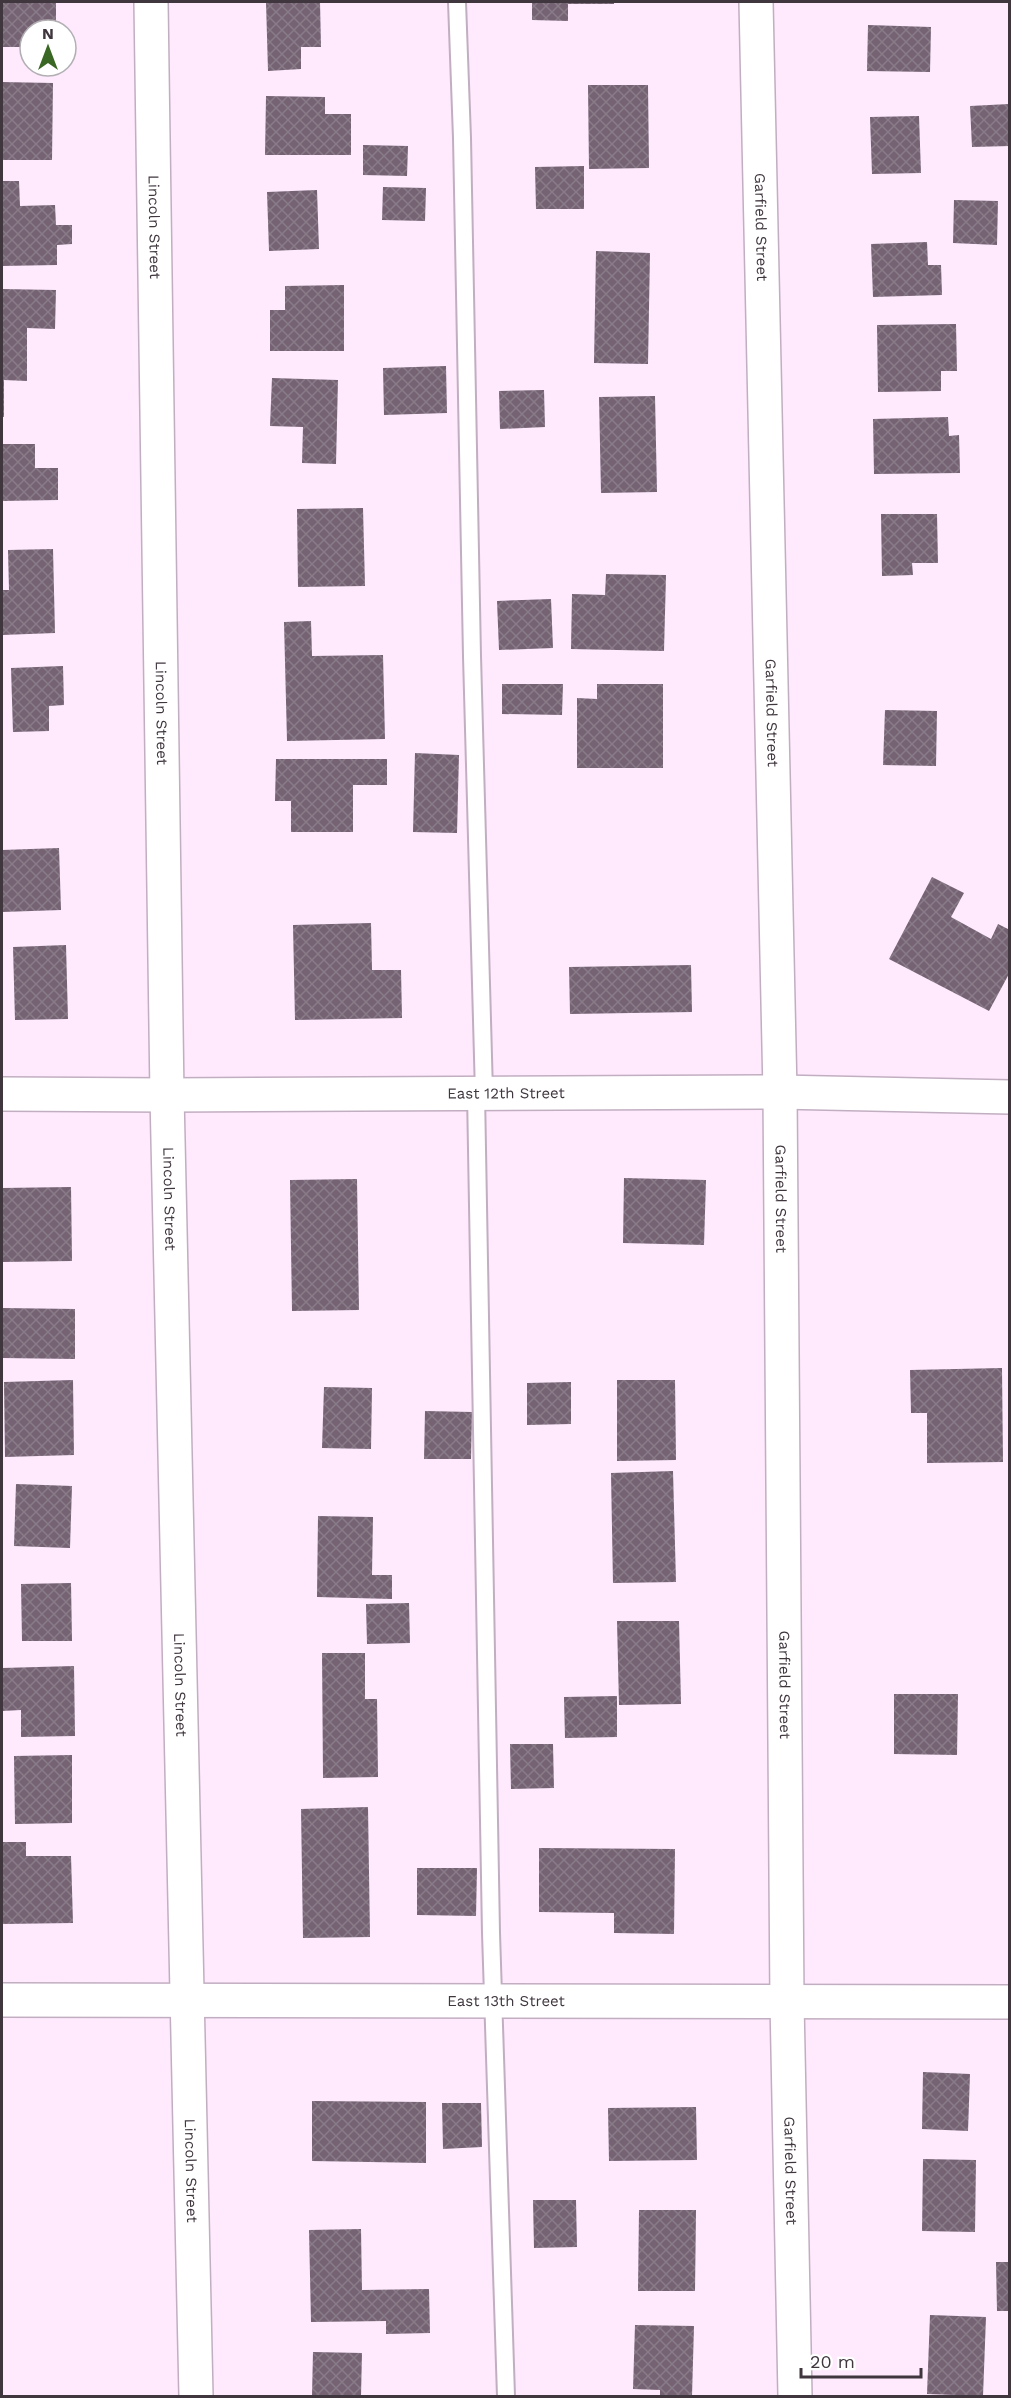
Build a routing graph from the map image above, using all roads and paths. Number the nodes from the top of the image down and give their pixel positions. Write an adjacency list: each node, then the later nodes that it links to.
1 (151, 2): 7 (street, Lincoln Street)
2 (457, 2): 5 (lane)
3 (756, 2): 4 (street, Garfield Street)
4 (780, 1092): 5 (street, East 12th Street); 8 (street, East 12th Street); 12 (street, Garfield Street)
5 (480, 1093): 7 (street, East 12th Street); 11 (lane)
6 (2, 1094): 7 (street, East 12th Street)
7 (167, 1095): 10 (street, Lincoln Street)
8 (1010, 1097)
9 (2, 2001): 10 (street, East 13th Street)
10 (188, 2001): 11 (street, East 13th Street); 14 (street, Lincoln Street)
11 (494, 2001): 12 (street, East 13th Street); 15 (lane)
12 (787, 2002): 13 (street, East 13th Street); 16 (street, Garfield Street)
13 (1010, 2002)
14 (196, 2397)
15 (506, 2397)
16 (795, 2397)

